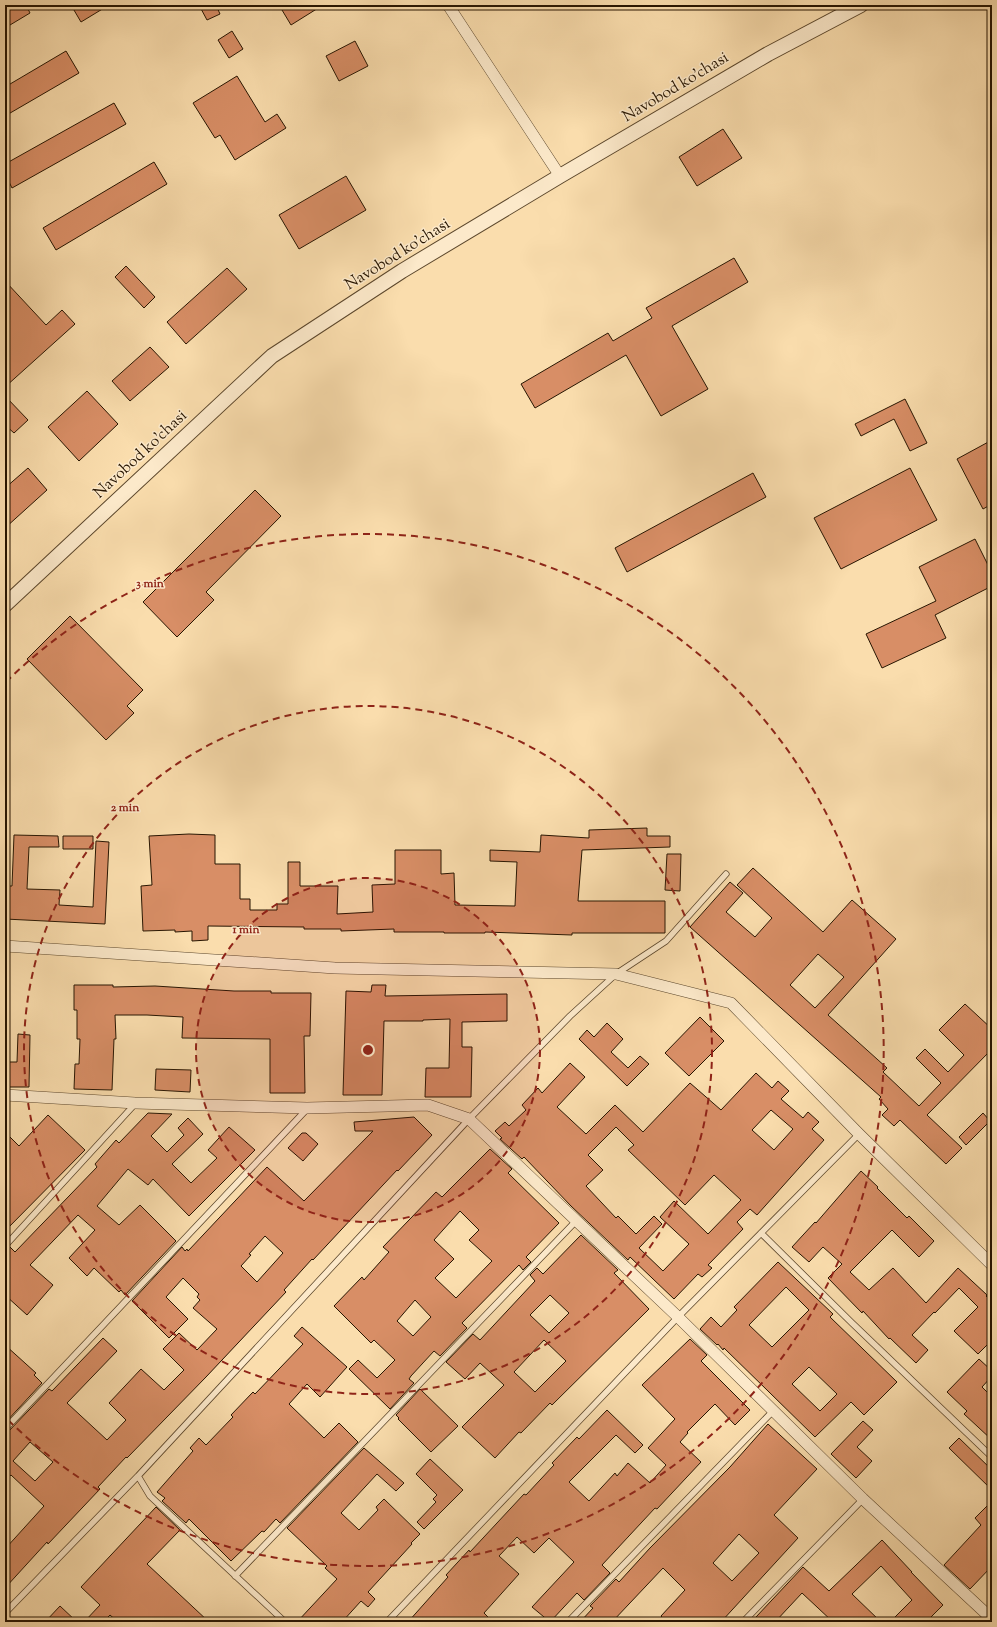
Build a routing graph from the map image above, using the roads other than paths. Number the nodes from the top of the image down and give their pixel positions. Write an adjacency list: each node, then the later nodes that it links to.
1 (448, 5): 3 (street)
2 (861, 5): 3 (street, Navobod ko'chasi)
3 (560, 176): 4 (street, Navobod ko'chasi)
4 (5, 605)
5 (726, 874): 7 (lane)
6 (5, 946): 7 (street)
7 (616, 974): 11 (lane); 12 (street)
8 (5, 1096): 9 (street)
9 (135, 1103): 10 (street); 15 (lane)
10 (307, 1108): 11 (street); 19 (lane)
11 (469, 1119): 13 (street); 21 (lane)
12 (859, 1134): 14 (lane); 16 (street)
13 (576, 1221): 17 (street); 23 (lane)
14 (761, 1233): 17 (lane); 20 (lane)
15 (5, 1246)
16 (992, 1265)
17 (678, 1317): 18 (street); 27 (lane)
18 (774, 1411): 22 (street); 28 (lane)
19 (5, 1429)
20 (992, 1457)
21 (138, 1476): 23 (lane); 24 (lane)
22 (863, 1499): 25 (street); 29 (lane)
23 (236, 1576): 26 (lane)
24 (5, 1613)
25 (992, 1619)
26 (285, 1622)
27 (387, 1622)
28 (568, 1622)
29 (743, 1622)

